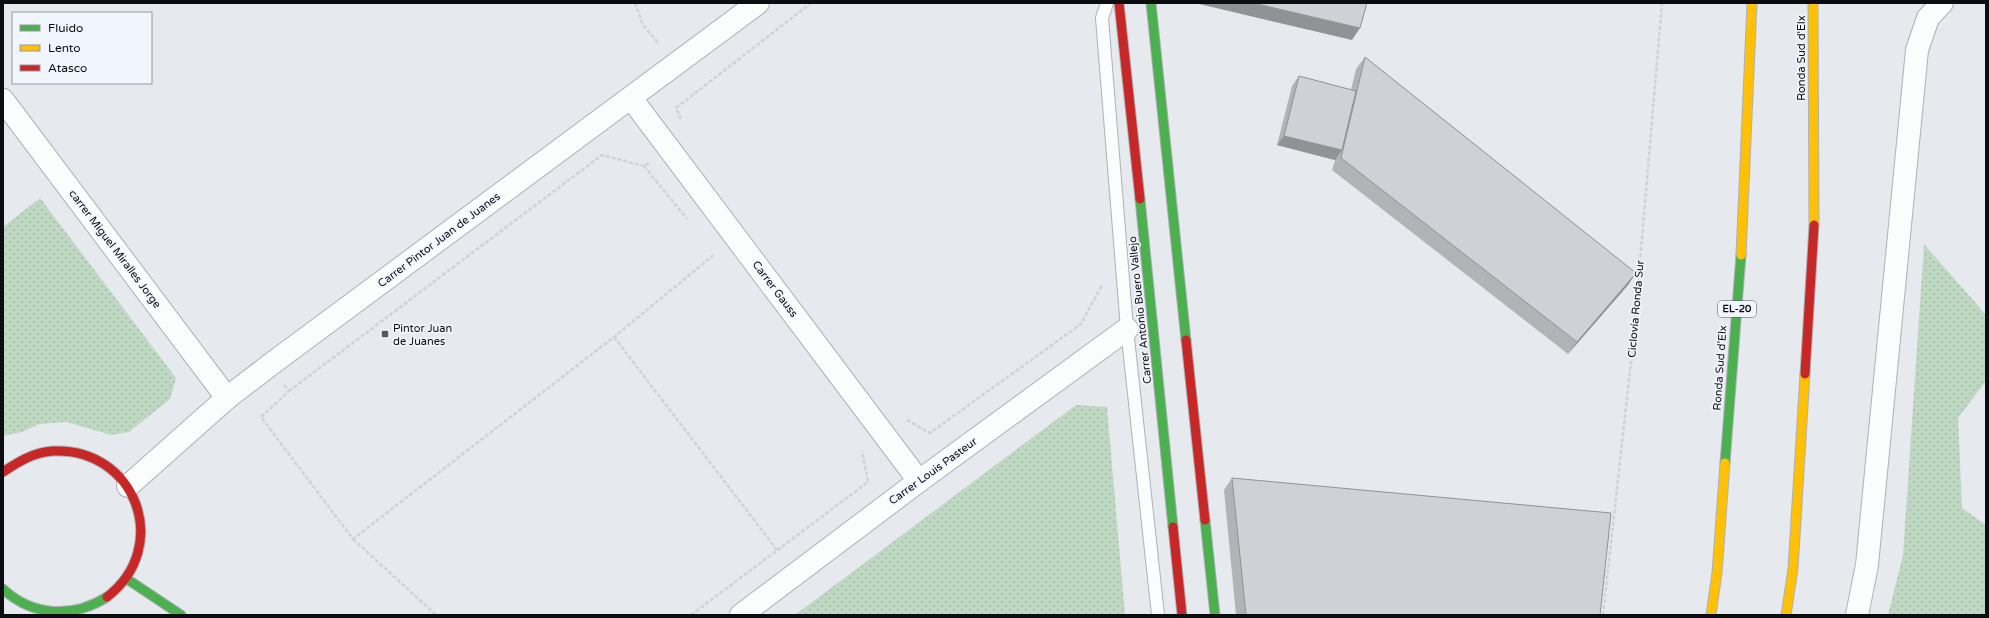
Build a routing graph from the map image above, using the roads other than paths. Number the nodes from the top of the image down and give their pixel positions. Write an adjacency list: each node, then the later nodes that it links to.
1 (758, 3): 8 (street, Carrer Pintor Juan de Juanes)
2 (1107, 3): 10 (lane)
3 (1119, 3): 20 (main road, Carrer Antonio Buero Vallejo)
4 (1151, 3): 21 (main road)
5 (1752, 3): 22 (main road, Ronda Sud d'Elx / EL-20)
6 (1813, 3): 23 (main road, Ronda Sud d'Elx)
7 (1942, 3): 24 (street)
8 (631, 98): 11 (street, Carrer Pintor Juan de Juanes); 13 (street, Carrer Gauss)
9 (3, 100): 11 (street, carrer Miguel Miralles Jorge)
10 (1127, 329): 13 (street, Carrer Louis Pasteur); 19 (lane)
11 (227, 398): 14 (street, Carrer Pintor Juan de Juanes)
12 (3, 472): 14 (main road)
13 (919, 481): 18 (street, Carrer Louis Pasteur)
14 (128, 486): 15 (main road)
15 (127, 579): 16 (main road); 17 (main road)
16 (3, 589)
17 (181, 615)
18 (741, 615)
19 (1158, 615)
20 (1182, 615)
21 (1215, 615)
22 (1711, 615)
23 (1786, 615)
24 (1857, 615)

